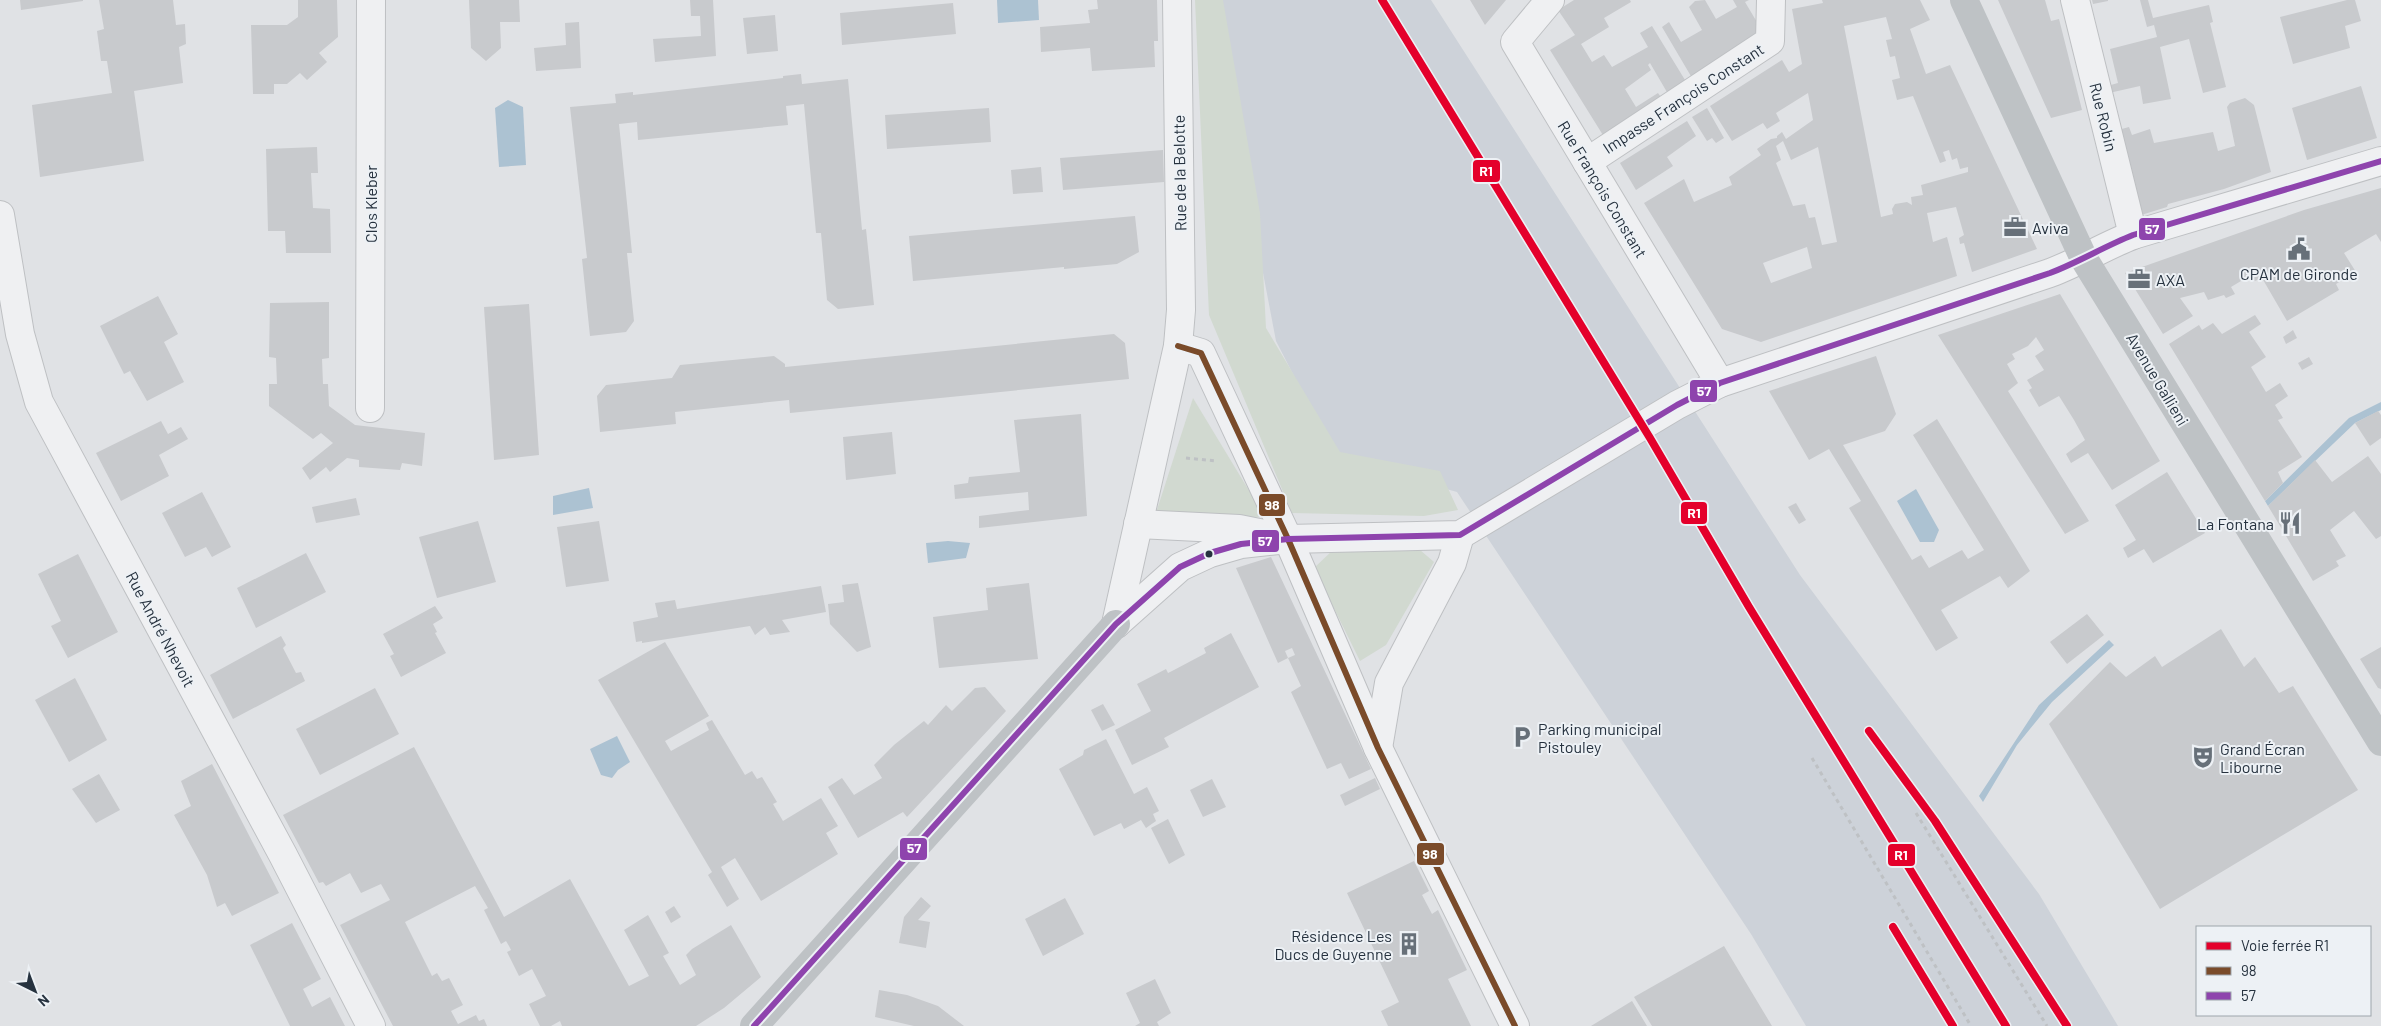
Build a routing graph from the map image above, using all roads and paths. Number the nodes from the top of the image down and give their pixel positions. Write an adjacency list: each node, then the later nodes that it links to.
1 (370, 0): 14 (street, Clos Kleber)
2 (1177, 0): 12 (street, Rue de la Belotte)
3 (1550, 0): 8 (street, Rue François Constant)
4 (1772, 0): 8 (street, Impasse François Constant)
5 (1964, 0): 11 (main road, Avenue Gallieni)
6 (2075, 0): 10 (street, Rue Robin)
7 (2381, 161): 10 (street)
8 (1587, 162): 13 (street, Rue François Constant)
9 (0, 215): 26 (street, Rue André Nhevoit)
10 (2133, 235): 11 (street)
11 (2084, 259): 13 (street); 21 (main road, Avenue Gallieni)
12 (1178, 346): 15 (street, Rue de la Belotte); 16 (street)
13 (1720, 383): 18 (street)
14 (370, 408)
15 (1155, 455): 16 (path); 17 (street, Rue de la Belotte)
16 (1253, 465): 19 (street)
17 (1138, 524): 19 (street); 20 (street, Rue de la Belotte)
18 (1460, 535): 19 (street); 23 (street)
19 (1288, 539): 20 (street); 23 (street)
20 (1116, 624): 27 (main road)
21 (2372, 715): 22 (main road, Avenue Gallieni)
22 (2381, 742)
23 (1378, 748): 28 (street)
24 (1812, 758): 29 (path)
25 (1916, 813): 30 (path)
26 (371, 1026)
27 (754, 1026)
28 (1515, 1026)
29 (1972, 1026)
30 (2047, 1026)

